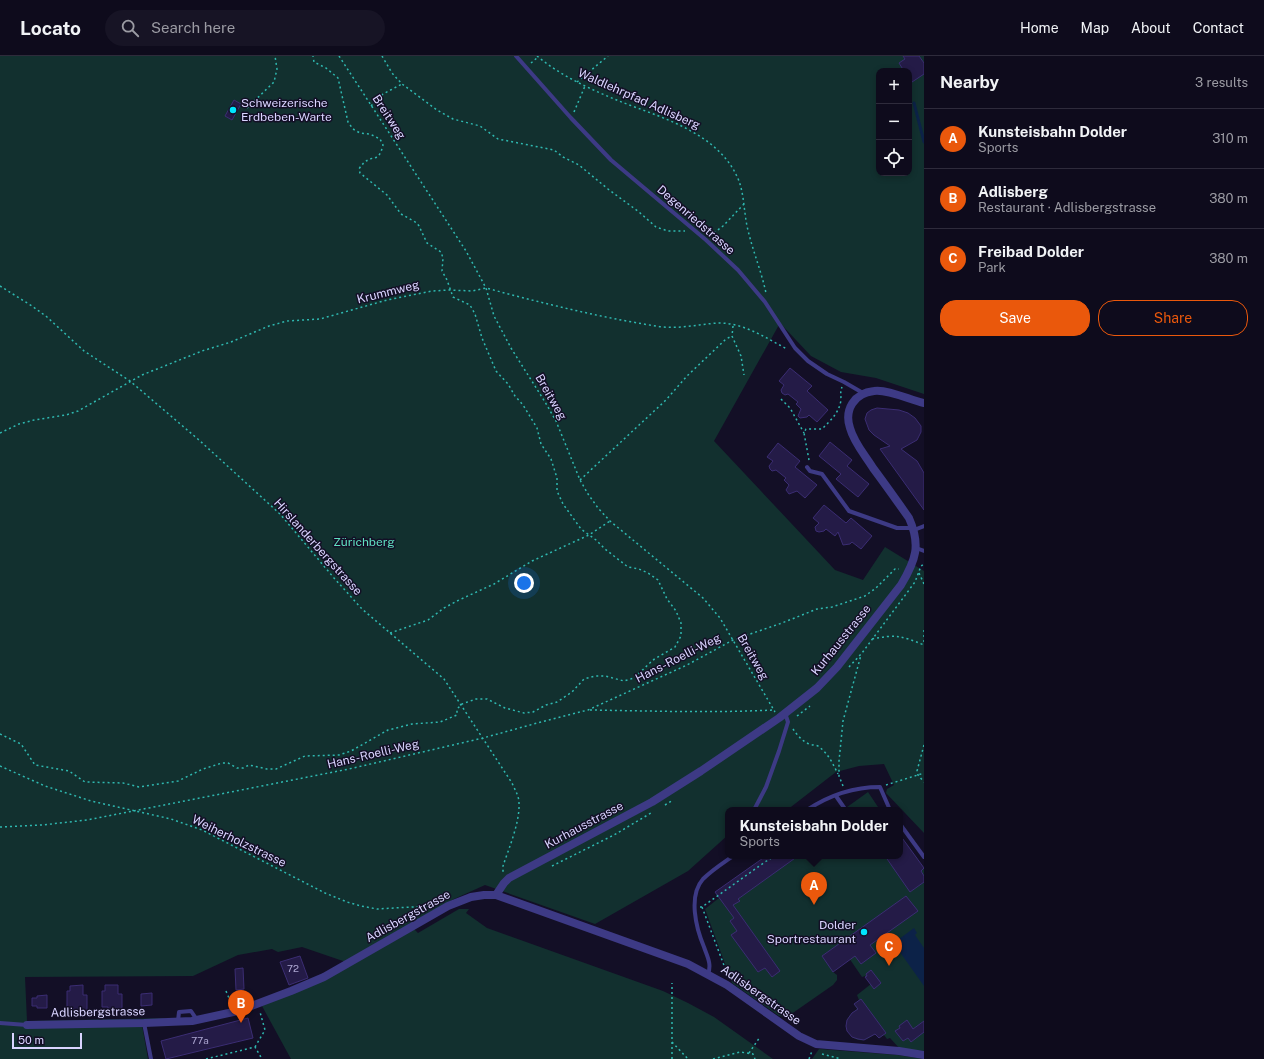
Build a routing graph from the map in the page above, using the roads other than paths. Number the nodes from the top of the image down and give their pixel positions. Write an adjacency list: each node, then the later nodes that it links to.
1 (516, 56): 2 (lane, Degenriedstrasse)
2 (863, 393): 3 (street); 6 (street, Kurhausstrasse)
3 (924, 403)
4 (807, 467): 6 (lane)
5 (924, 526): 6 (lane)
6 (914, 529): 7 (street, Kurhausstrasse)
7 (920, 550): 8 (street, Kurhausstrasse)
8 (782, 716): 10 (lane); 17 (street, Kurhausstrasse)
9 (836, 796): 11 (lane); 12 (lane); 13 (lane)
10 (756, 807)
11 (812, 807)
12 (844, 807)
13 (889, 807)
14 (903, 828): 15 (lane)
15 (924, 857)
16 (729, 859): 18 (lane)
17 (496, 895): 18 (street, Adlisbergstrasse); 20 (street, Adlisbergstrasse)
18 (708, 974): 22 (street, Adlisbergstrasse)
19 (0, 1023): 21 (lane, Adlisbergstrasse)
20 (144, 1023): 21 (street, Adlisbergstrasse); 23 (lane)
21 (27, 1024)
22 (924, 1055)
23 (151, 1059)

